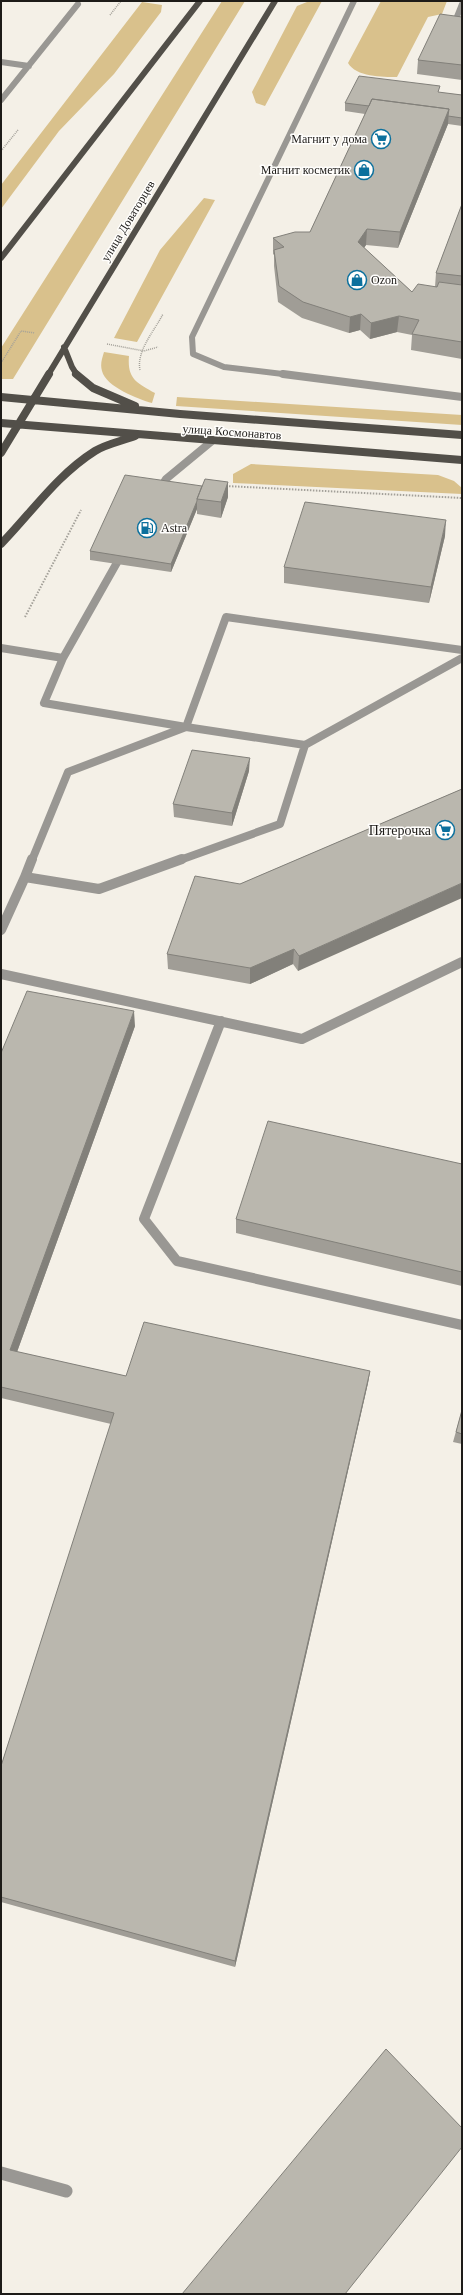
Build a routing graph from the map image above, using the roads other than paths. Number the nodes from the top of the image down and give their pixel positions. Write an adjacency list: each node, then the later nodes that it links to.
1 (200, 1): 10 (main road)
2 (275, 1): 11 (main road, улица Доваторцев)
3 (354, 1): 13 (lane)
4 (78, 4): 8 (lane)
5 (462, 4): 6 (lane)
6 (456, 19)
7 (1, 62): 8 (lane)
8 (29, 66): 9 (lane)
9 (1, 100)
10 (1, 258)
11 (64, 347): 14 (main road, улица Доваторцев); 15 (main road)
12 (1, 397): 14 (main road, улица Космонавтов)
13 (462, 397)
14 (32, 400): 15 (main road, улица Космонавтов); 17 (main road, улица Доваторцев)
15 (148, 411): 19 (main road, улица Космонавтов)
16 (1, 423): 17 (main road, улица Космонавтов)
17 (17, 424): 18 (main road, улица Космонавтов); 21 (main road, улица Доваторцев)
18 (138, 435): 20 (main road, улица Космонавтов); 24 (main road)
19 (462, 435)
20 (212, 441): 22 (main road, улица Космонавтов); 23 (lane)
21 (1, 453)
22 (462, 460)
23 (154, 500)
24 (1, 544)
25 (126, 548): 28 (lane)
26 (5, 649): 28 (lane)
27 (462, 650): 30 (lane)
28 (63, 658): 30 (lane)
29 (462, 658): 31 (lane)
30 (186, 727): 31 (lane); 32 (lane)
31 (305, 746): 32 (lane)
32 (25, 877): 33 (lane)
33 (1, 930)
34 (462, 962): 36 (lane)
35 (1, 974): 36 (lane)
36 (221, 1021): 37 (lane)
37 (462, 1325)
38 (1, 2173): 39 (lane)
39 (66, 2191)

